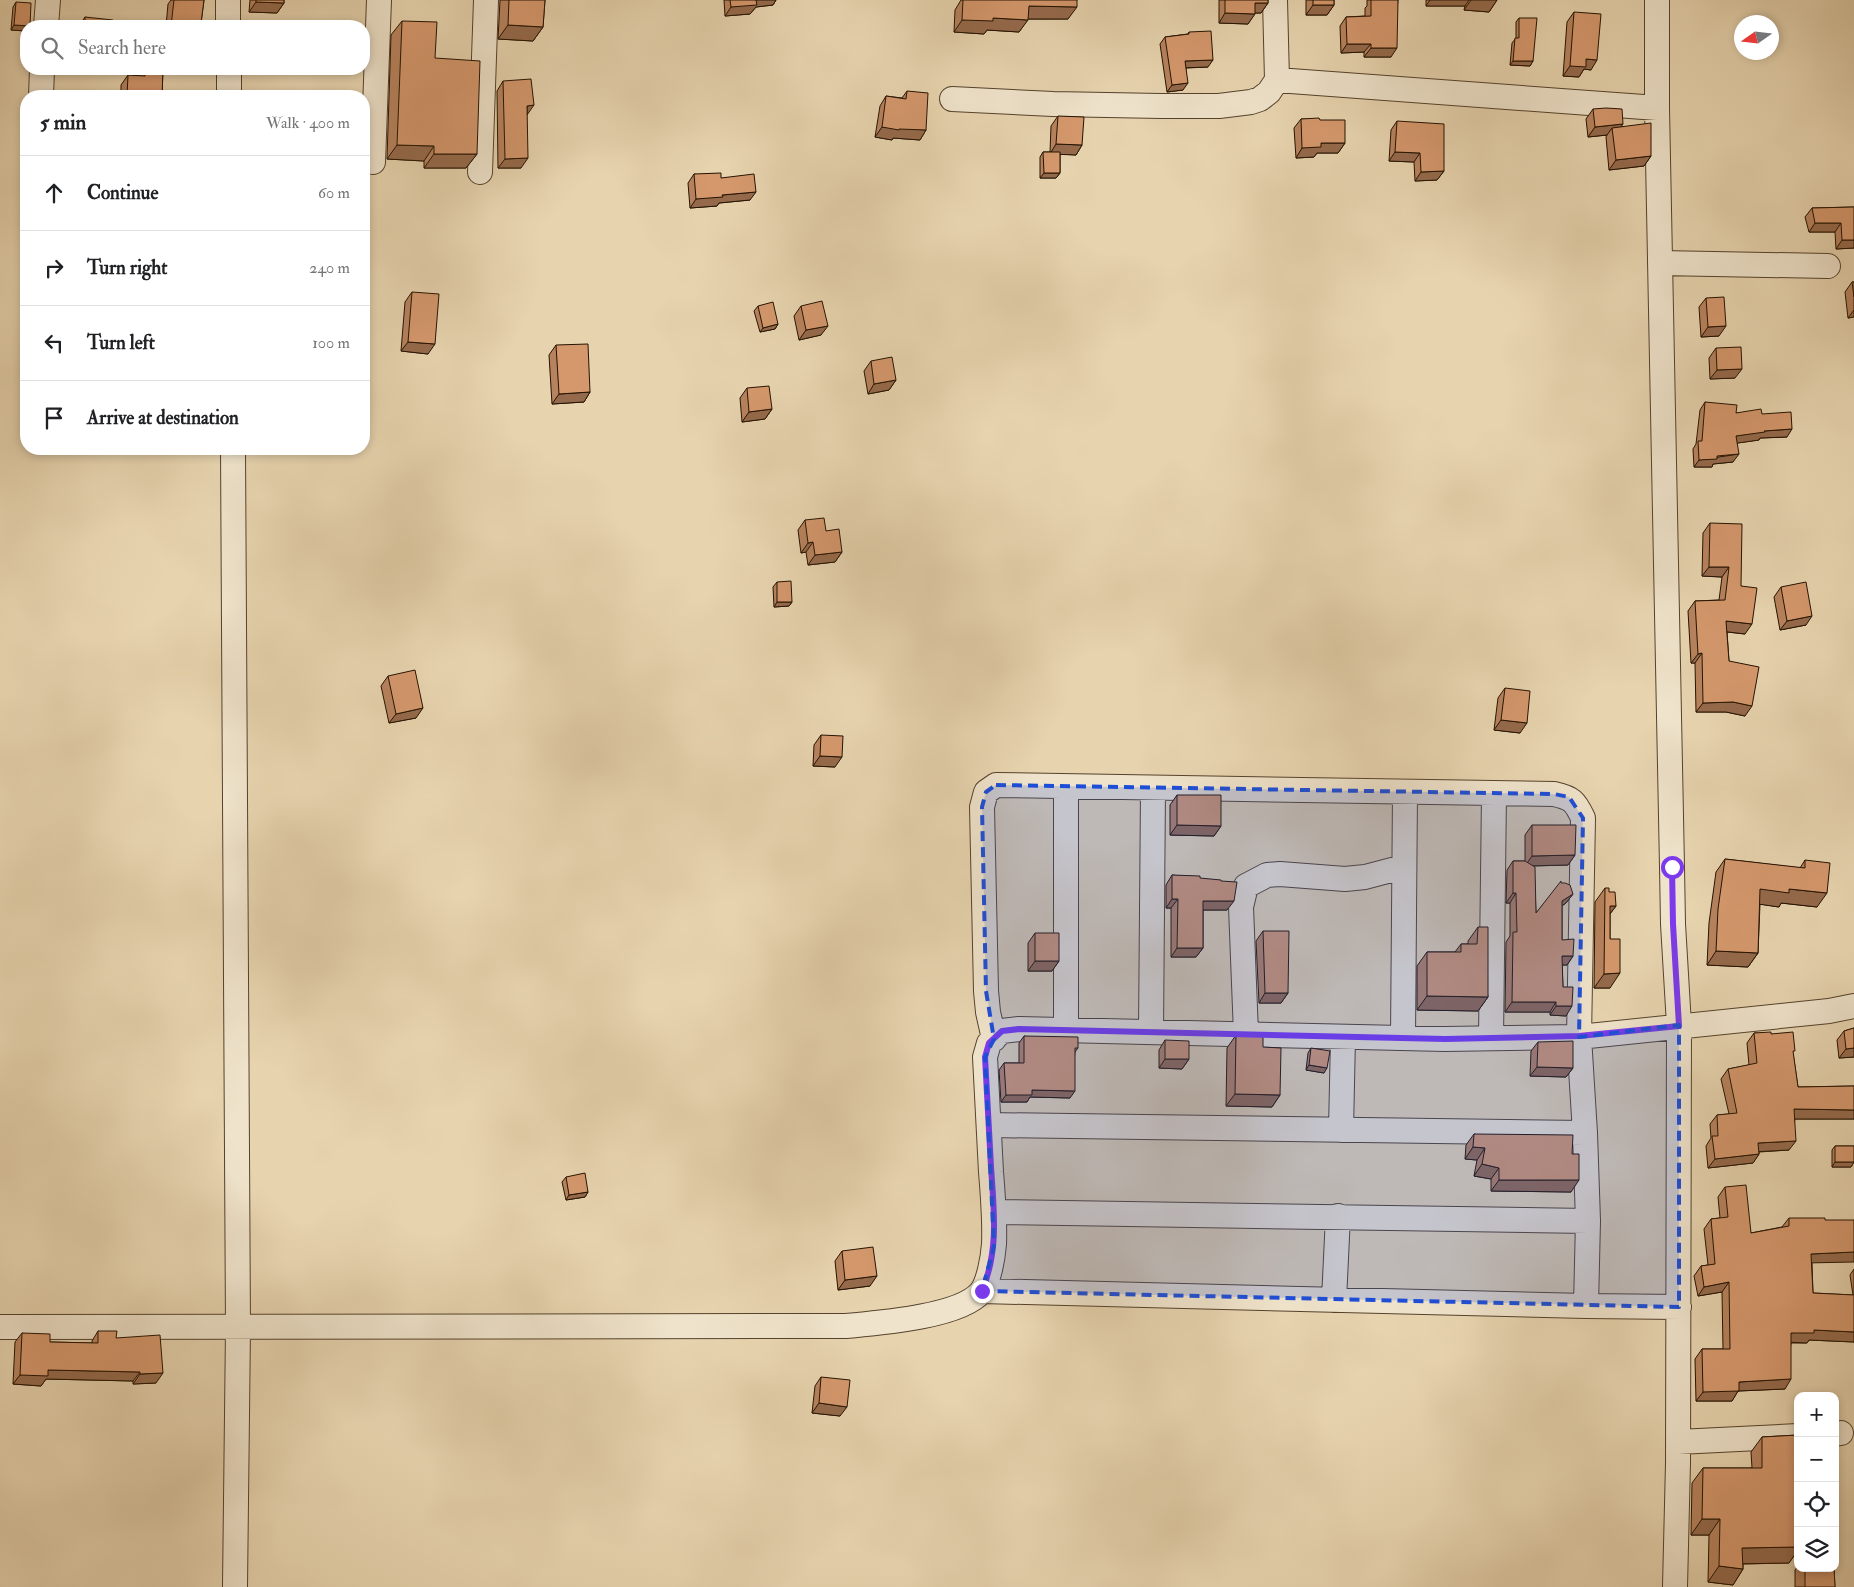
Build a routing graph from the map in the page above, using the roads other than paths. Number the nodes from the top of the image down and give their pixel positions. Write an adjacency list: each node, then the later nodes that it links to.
1 (48, 0): 7 (street)
2 (228, 0): 8 (street)
3 (379, 0): 16 (street)
4 (486, 0): 17 (street)
5 (1275, 0): 11 (street)
6 (1657, 0): 15 (street)
7 (46, 20)
8 (228, 20)
9 (42, 75): 12 (street)
10 (229, 75): 13 (street)
11 (1277, 80): 14 (street); 15 (street)
12 (40, 90)
13 (229, 90)
14 (952, 99)
15 (1657, 108): 18 (street)
16 (372, 162)
17 (480, 172)
18 (1660, 263): 19 (street); 27 (street)
19 (1828, 266)
20 (233, 455): 47 (street)
21 (1066, 787): 22 (street); 28 (street); 33 (street)
22 (1153, 789): 23 (street); 29 (street)
23 (1405, 793): 24 (street); 25 (street)
24 (1494, 794): 32 (street); 35 (street)
25 (1403, 867): 30 (street); 34 (street)
26 (1854, 1006): 27 (street)
27 (1679, 1026): 32 (street); 45 (street)
28 (1066, 1030): 29 (street); 33 (street)
29 (1151, 1032): 30 (street)
30 (1246, 1034): 31 (street)
31 (1343, 1036): 34 (street); 37 (street)
32 (1579, 1036): 35 (street); 38 (street)
33 (994, 1038): 36 (street)
34 (1403, 1038): 35 (street)
35 (1491, 1038)
36 (989, 1125): 37 (street); 39 (street)
37 (1341, 1130): 38 (street)
38 (1585, 1133): 41 (street)
39 (994, 1212): 40 (street); 42 (street)
40 (1338, 1216): 41 (street); 43 (street)
41 (1588, 1221): 44 (street)
42 (982, 1291): 43 (street); 47 (street)
43 (1334, 1300): 44 (street)
44 (1586, 1306): 45 (street)
45 (1679, 1307): 49 (street)
46 (0, 1327): 47 (street)
47 (238, 1328): 50 (street)
48 (1794, 1436): 49 (street)
49 (1678, 1442): 51 (street)
50 (234, 1587)
51 (1675, 1587)

